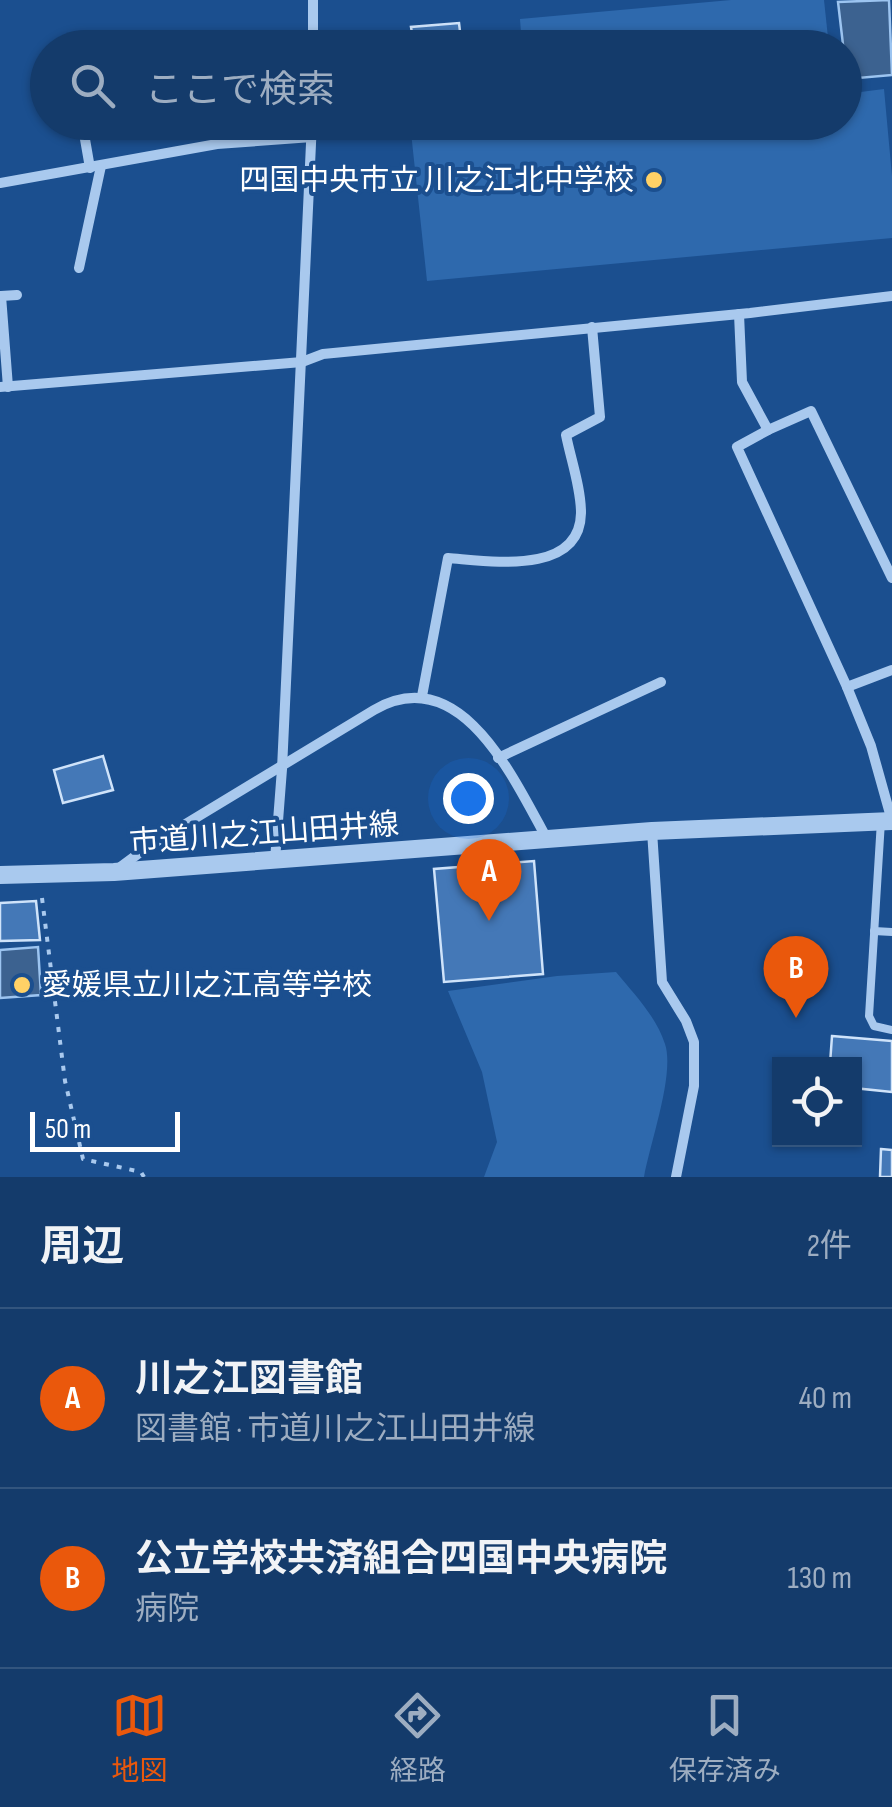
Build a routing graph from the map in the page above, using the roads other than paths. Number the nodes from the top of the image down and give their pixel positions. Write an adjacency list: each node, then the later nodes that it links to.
1 (313, 0): 2 (street)
2 (313, 30)
3 (87, 140): 6 (street)
4 (264, 140): 6 (street)
5 (312, 140): 13 (street)
6 (95, 167): 7 (street); 8 (street)
7 (0, 183)
8 (79, 268)
9 (17, 294): 14 (street)
10 (892, 296): 11 (street)
11 (739, 314): 12 (street); 15 (street)
12 (592, 328): 13 (street); 20 (street)
13 (302, 362): 14 (street); 22 (street)
14 (4, 387)
15 (768, 430): 16 (street); 19 (street)
16 (892, 578)
17 (892, 670): 19 (street)
18 (661, 682): 21 (street)
19 (847, 687): 23 (street)
20 (422, 696): 21 (street); 22 (street)
21 (498, 758): 25 (street)
22 (282, 766): 26 (street); 27 (street)
23 (887, 821): 24 (street, 市道川之江山田井線); 29 (lane)
24 (652, 831): 25 (street, 市道川之江山田井線); 32 (street)
25 (547, 839): 26 (street, 市道川之江山田井線)
26 (275, 860): 27 (street, 市道川之江山田井線)
27 (114, 872): 28 (street, 市道川之江山田井線)
28 (0, 876)
29 (874, 931): 30 (lane); 31 (lane)
30 (892, 932)
31 (892, 1030)
32 (676, 1177)

